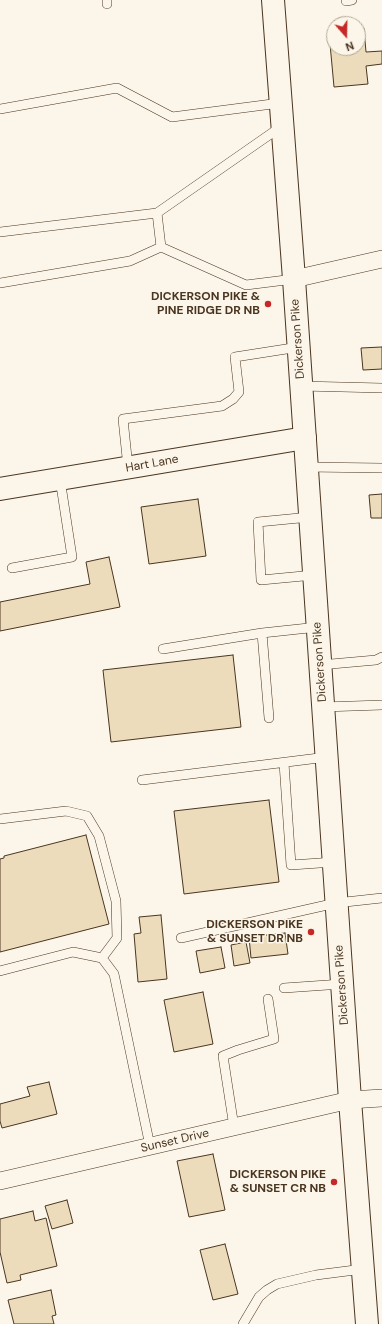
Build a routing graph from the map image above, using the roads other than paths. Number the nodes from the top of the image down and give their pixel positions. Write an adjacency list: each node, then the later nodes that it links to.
1 (273, 0): 2 (main road, Dickerson Pike)
2 (280, 103): 3 (lane); 4 (main road, Dickerson Pike)
3 (0, 109)
4 (282, 126): 5 (lane); 9 (main road, Dickerson Pike)
5 (157, 213): 6 (lane); 7 (lane)
6 (0, 232)
7 (161, 247): 9 (lane); 10 (lane)
8 (382, 260): 9 (street)
9 (294, 279): 11 (main road, Dickerson Pike)
10 (0, 283)
11 (299, 348): 12 (main road, Dickerson Pike); 16 (lane)
12 (301, 386): 13 (lane); 14 (main road, Dickerson Pike)
13 (382, 388)
14 (305, 438): 15 (main road, Dickerson Pike); 16 (main road, Hart Lane)
15 (307, 467): 17 (lane); 20 (main road, Dickerson Pike)
16 (128, 468): 18 (main road, Hart Lane)
17 (382, 468)
18 (60, 479): 19 (main road, Hart Lane); 21 (lane)
19 (0, 489)
20 (310, 517): 22 (main road, Dickerson Pike); 22 (lane)
21 (12, 568)
22 (314, 576): 23 (main road, Dickerson Pike)
23 (318, 627): 24 (lane); 27 (main road, Dickerson Pike)
24 (262, 633): 25 (lane); 30 (lane)
25 (163, 648)
26 (382, 657): 27 (lane)
27 (320, 665): 29 (main road, Dickerson Pike)
28 (382, 705): 29 (lane)
29 (323, 706): 31 (main road, Dickerson Pike)
30 (269, 718)
31 (326, 757): 32 (lane); 35 (main road, Dickerson Pike)
32 (284, 763): 33 (lane); 35 (lane)
33 (142, 780)
34 (0, 819): 39 (lane)
35 (334, 862): 37 (main road, Dickerson Pike)
36 (382, 898): 37 (lane)
37 (336, 903): 38 (lane); 41 (main road, Dickerson Pike)
38 (181, 938)
39 (102, 958): 40 (lane); 47 (lane)
40 (0, 970)
41 (342, 984): 42 (lane); 45 (main road, Dickerson Pike)
42 (284, 988)
43 (268, 998): 46 (lane)
44 (382, 1098): 45 (street, Sunset Drive)
45 (350, 1100): 46 (street, Sunset Drive); 49 (main road, Dickerson Pike)
46 (234, 1127): 47 (street, Sunset Drive)
47 (150, 1146): 48 (street, Sunset Drive)
48 (0, 1181)
49 (363, 1269): 50 (lane); 51 (main road, Dickerson Pike)
50 (243, 1324)
51 (367, 1324)

